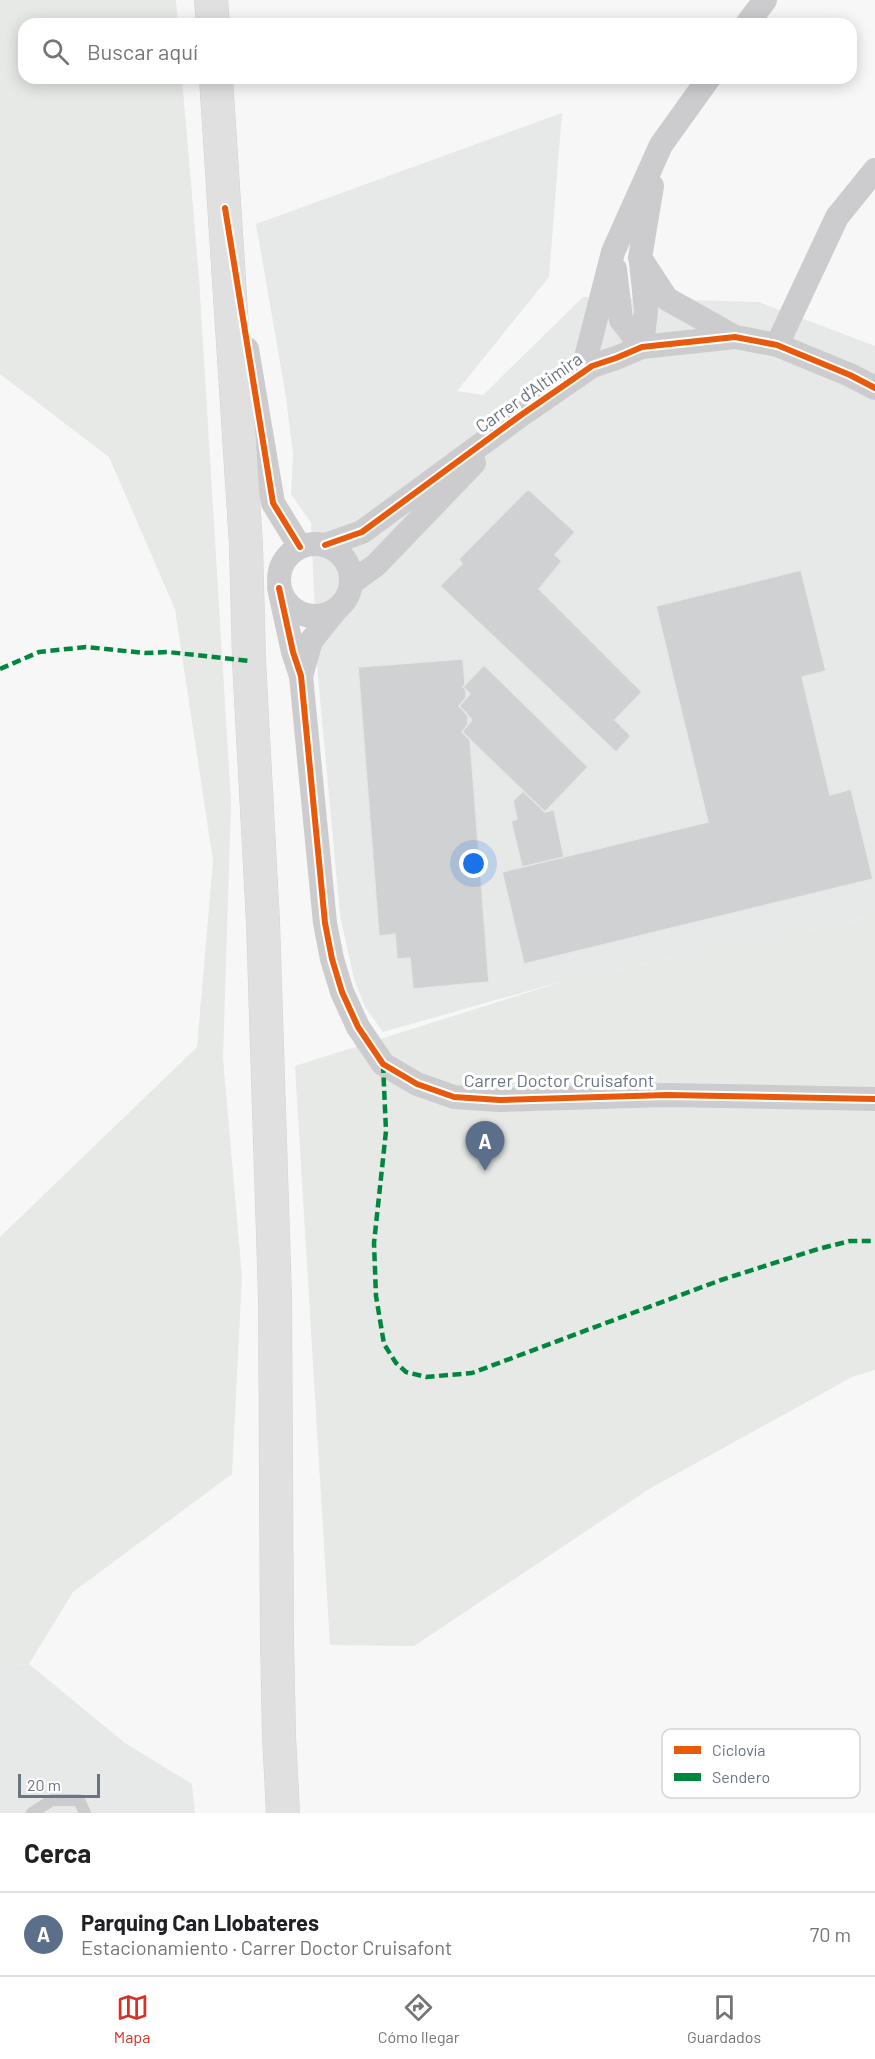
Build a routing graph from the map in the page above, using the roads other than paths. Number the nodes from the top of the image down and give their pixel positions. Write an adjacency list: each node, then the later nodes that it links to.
1 (211, 0): 3 (main road)
2 (765, 0): 4 (street)
3 (212, 18)
4 (752, 18)
5 (216, 84): 9 (main road)
6 (705, 84): 7 (street)
7 (661, 145): 10 (street); 11 (street)
8 (875, 170): 13 (street)
9 (225, 208): 19 (street); 27 (main road)
10 (613, 252): 14 (street); 15 (street)
11 (640, 258): 12 (street); 14 (street)
12 (735, 337): 13 (street, Carrer d'Altimira); 14 (street, Carrer d'Altimira)
13 (777, 345): 16 (street, Carrer d'Altimira)
14 (642, 347): 15 (street, Carrer d'Altimira)
15 (582, 373): 17 (street, Carrer d'Altimira)
16 (875, 388)
17 (521, 415): 18 (street, Carrer d'Altimira); 20 (street, Carrer d'Altimira)
18 (325, 545): 19 (street); 20 (street)
19 (300, 547): 21 (street)
20 (351, 583): 22 (street)
21 (279, 588): 22 (street); 23 (street, Carrer Doctor Cruisafont)
22 (335, 611): 23 (street, Carrer Doctor Cruisafont)
23 (301, 676): 24 (street, Carrer Doctor Cruisafont)
24 (875, 1099)
25 (32, 1813): 26 (lane)
26 (86, 1813)
27 (283, 1813)

